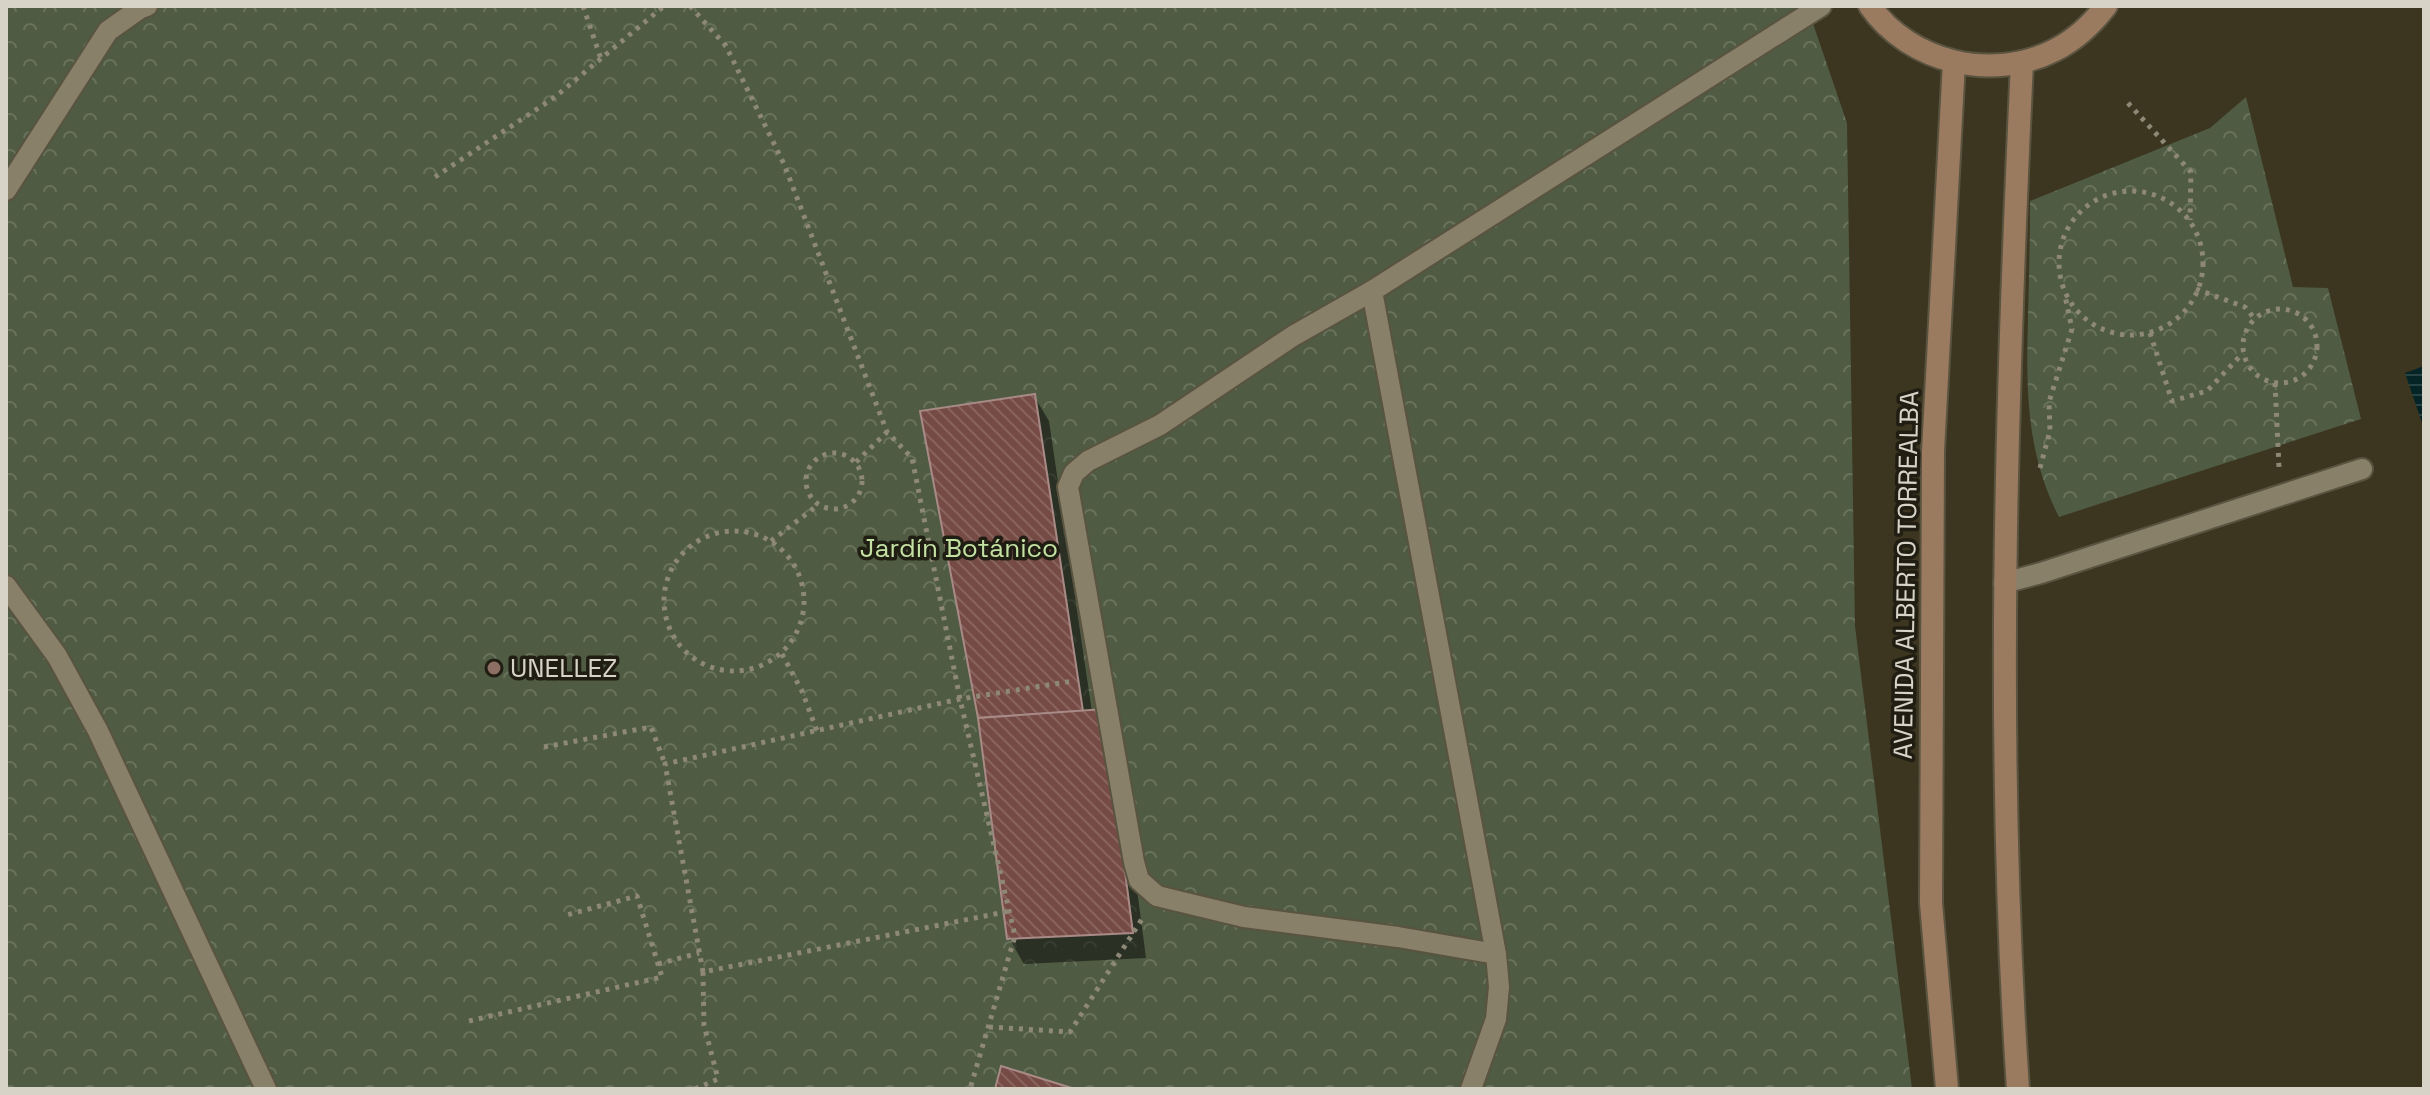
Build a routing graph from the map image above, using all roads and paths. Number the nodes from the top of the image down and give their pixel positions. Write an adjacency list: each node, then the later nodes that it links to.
1 (147, 6): 13 (lane)
2 (583, 6): 8 (path)
3 (664, 6): 8 (path)
4 (690, 6): 22 (path)
5 (1821, 6): 17 (lane)
6 (1870, 6): 9 (main road)
7 (2106, 6): 10 (main road)
8 (601, 59): 12 (path)
9 (1954, 62): 10 (main road); 48 (main road, AVENIDA ALBERTO TORREALBA)
10 (2022, 62): 29 (main road)
11 (2128, 103): 14 (path)
12 (435, 177)
13 (6, 190)
14 (2190, 221): 15 (path); 16 (path)
15 (2059, 270): 19 (path); 25 (path)
16 (2196, 289): 18 (path); 19 (path)
17 (1372, 291): 32 (lane); 40 (lane)
18 (2254, 318): 20 (path); 21 (path)
19 (2150, 333): 20 (path)
20 (2243, 353): 21 (path)
21 (2275, 383): 26 (path)
22 (887, 432): 23 (path); 33 (path)
23 (856, 462): 27 (path); 27 (path)
24 (2362, 469): 26 (lane)
25 (2039, 471)
26 (2280, 496): 29 (lane)
27 (818, 505): 28 (path)
28 (771, 541): 31 (path); 31 (path)
29 (2004, 583): 49 (main road)
30 (6, 586): 44 (lane)
31 (782, 654): 34 (path)
32 (1103, 677): 33 (path); 40 (lane)
33 (960, 699): 34 (path); 37 (path)
34 (817, 731): 36 (path)
35 (544, 747): 36 (path)
36 (665, 764): 39 (path)
37 (1010, 911): 42 (path); 46 (path)
38 (563, 916): 41 (path)
39 (700, 953): 41 (path); 42 (path)
40 (1496, 954): 47 (lane)
41 (658, 964): 43 (path)
42 (703, 972): 45 (path)
43 (469, 1021)
44 (266, 1089)
45 (695, 1089)
46 (970, 1089)
47 (1471, 1089)
48 (1947, 1089)
49 (2018, 1089)

